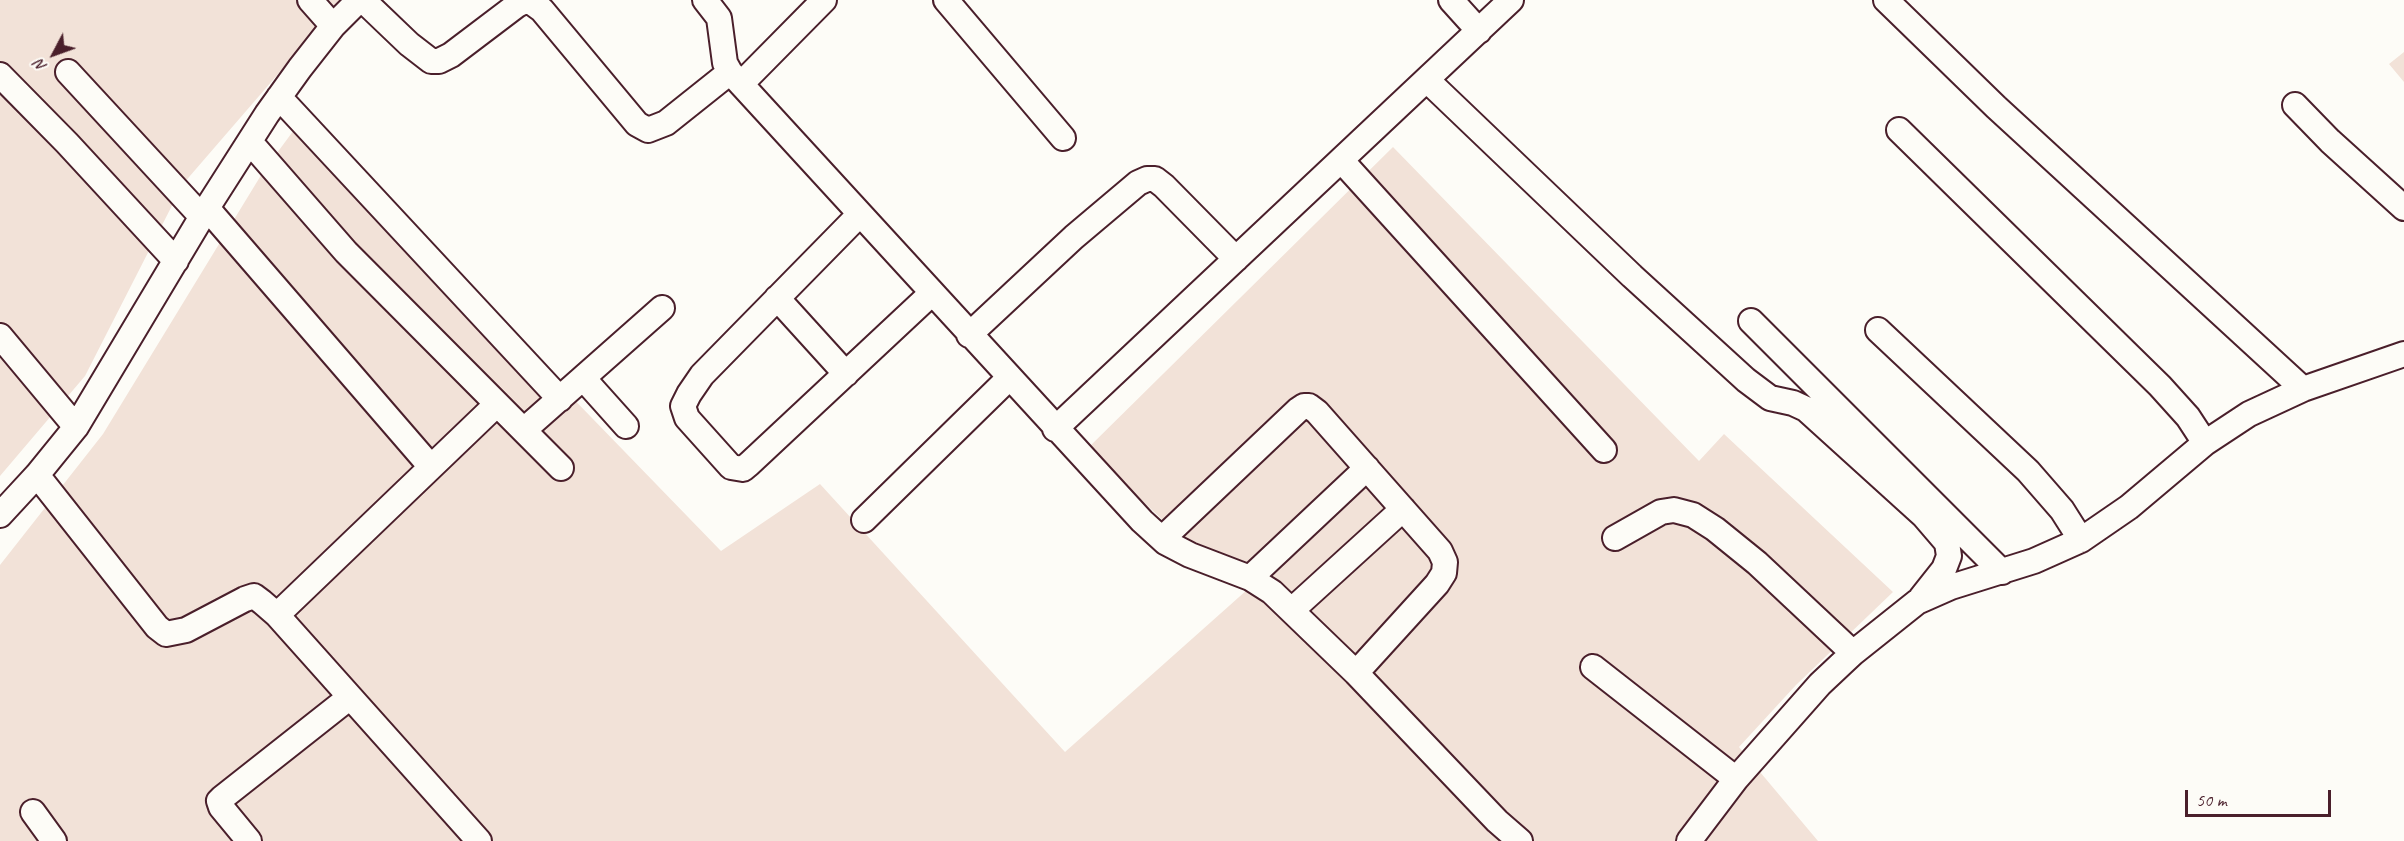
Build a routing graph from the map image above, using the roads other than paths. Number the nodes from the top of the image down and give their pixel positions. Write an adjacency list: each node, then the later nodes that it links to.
1 (310, 0): 9 (street)
2 (361, 0): 9 (street); 13 (street)
3 (705, 0): 13 (street)
4 (824, 0): 13 (street)
5 (946, 0): 18 (street)
6 (1450, 0): 10 (street)
7 (1511, 0): 10 (street)
8 (1886, 0): 37 (street)
9 (333, 26): 15 (street)
10 (1479, 31): 14 (street)
11 (68, 72): 22 (street)
12 (0, 75): 25 (street)
13 (735, 78): 23 (street)
14 (1427, 80): 20 (street); 58 (street)
15 (279, 97): 19 (street); 38 (street)
16 (2295, 105): 21 (street)
17 (1899, 130): 44 (street)
18 (1063, 138)
19 (250, 142): 22 (street); 39 (street)
20 (1341, 160): 24 (street); 45 (street)
21 (2404, 208)
22 (205, 213): 25 (street); 46 (street)
23 (860, 214): 26 (street); 27 (street)
24 (1236, 259): 31 (street); 42 (street)
25 (176, 261): 41 (street)
26 (932, 293): 31 (street); 34 (street)
27 (777, 298): 34 (street); 34 (street)
28 (663, 308): 35 (street)
29 (1751, 321): 56 (street)
30 (1878, 330): 55 (street)
31 (969, 335): 36 (street)
32 (0, 336): 41 (street)
33 (2403, 358): 37 (street)
34 (846, 375)
35 (583, 378): 38 (street); 40 (street)
36 (1010, 378): 42 (street); 52 (street)
37 (2303, 389): 44 (street)
38 (560, 399): 43 (street)
39 (497, 404): 43 (street); 46 (street)
40 (626, 426)
41 (76, 427): 49 (street)
42 (1055, 429): 54 (street)
43 (524, 430): 47 (street)
44 (2205, 443): 55 (street)
45 (1604, 450)
46 (431, 467): 60 (street)
47 (561, 468)
48 (1367, 468): 50 (street); 54 (street); 57 (street)
49 (37, 475): 51 (street); 60 (street)
50 (1403, 509): 59 (street); 63 (street)
51 (0, 515)
52 (864, 520)
53 (1615, 538): 61 (street)
54 (1162, 539): 57 (street)
55 (2082, 540): 56 (street)
56 (2002, 572): 58 (street)
57 (1250, 579): 59 (street)
58 (1917, 602): 61 (street)
59 (1292, 610): 63 (street)
60 (276, 615): 64 (street)
61 (1853, 653): 65 (street)
62 (1593, 667): 65 (street)
63 (1356, 673): 70 (street)
64 (350, 697): 68 (street); 69 (street)
65 (1736, 779): 71 (street)
66 (33, 812): 67 (street)
67 (54, 841)
68 (249, 841)
69 (479, 841)
70 (1520, 841)
71 (1689, 841)

